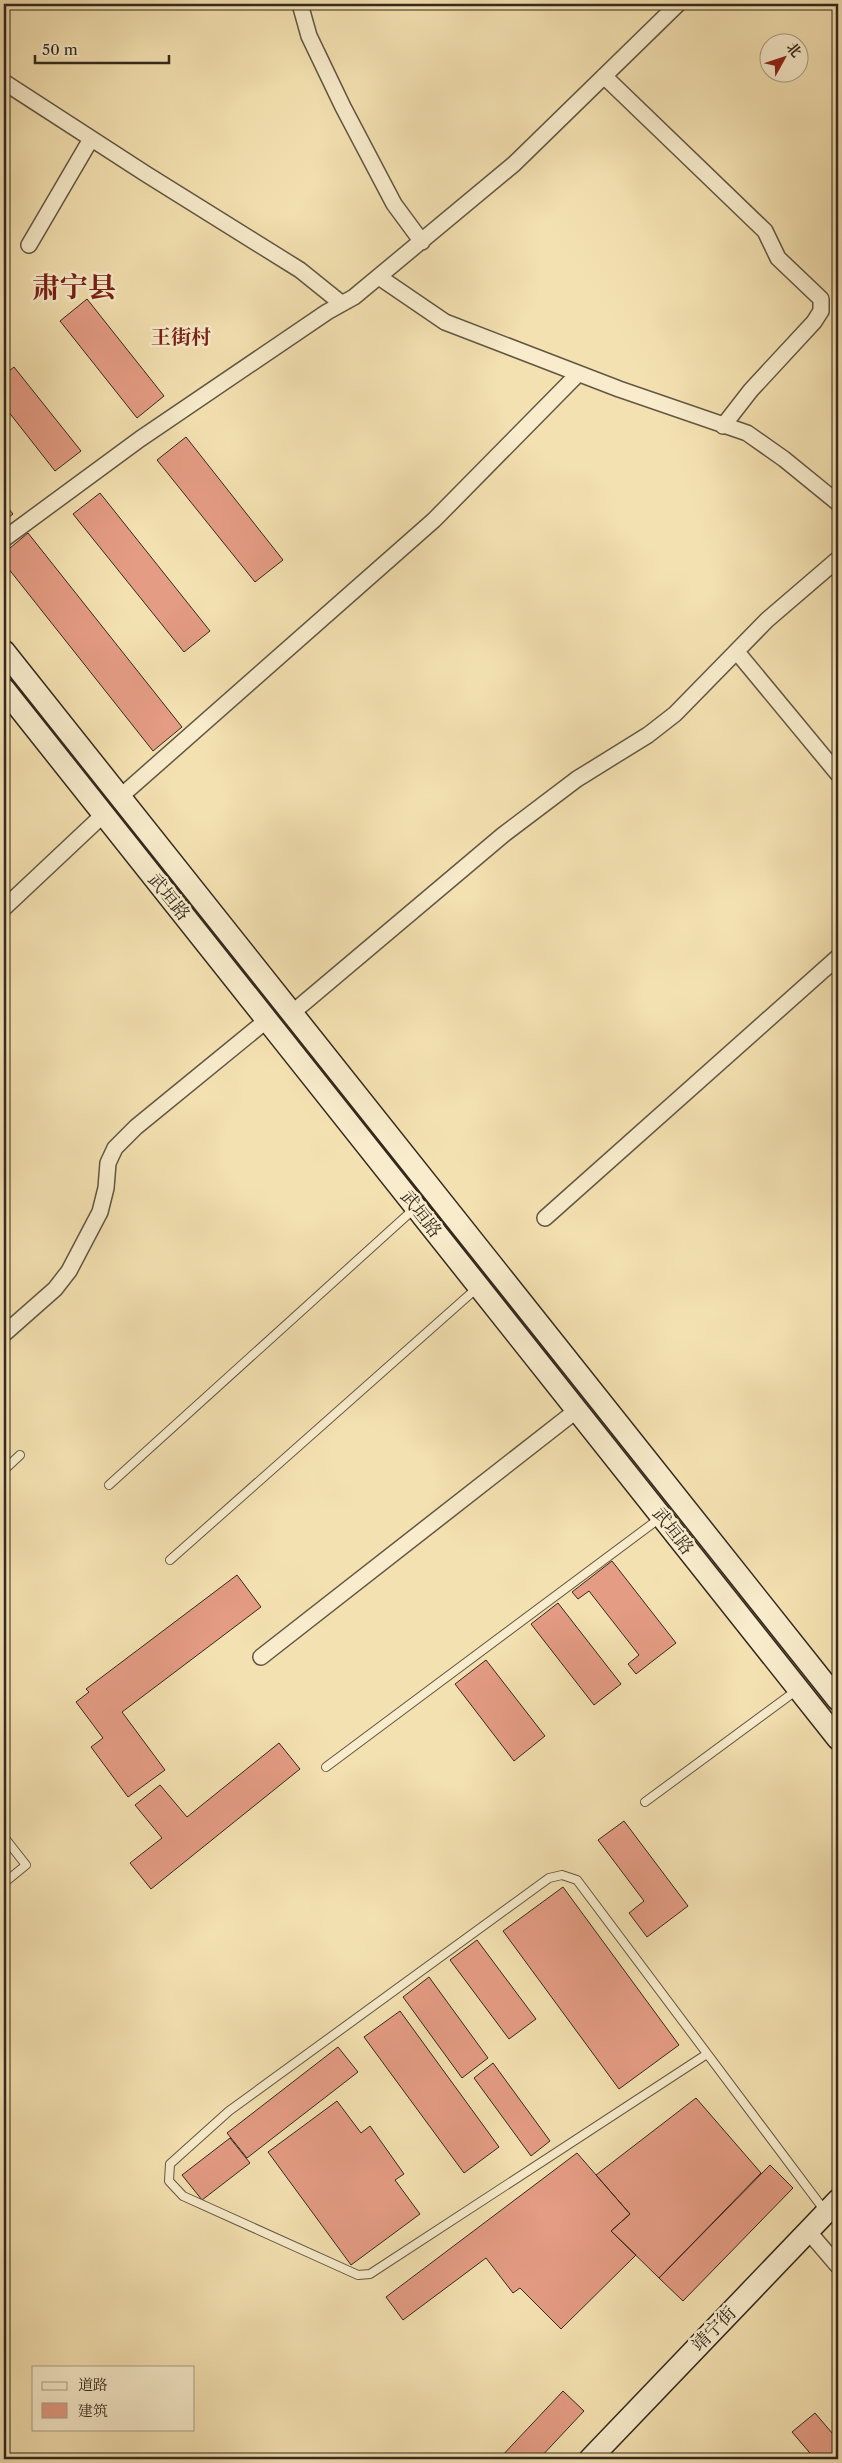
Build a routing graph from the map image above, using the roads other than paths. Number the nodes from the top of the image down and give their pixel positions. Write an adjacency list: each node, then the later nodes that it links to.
1 (300, 4): 6 (street)
2 (678, 4): 3 (street)
3 (604, 76): 6 (street); 11 (street)
4 (4, 82): 5 (street)
5 (91, 139): 7 (street); 9 (street)
6 (422, 242): 8 (street)
7 (29, 245)
8 (379, 277): 9 (street); 10 (street)
9 (342, 303): 13 (street)
10 (578, 374): 11 (street); 19 (street)
11 (723, 426): 12 (street)
12 (838, 504)
13 (4, 539)
14 (838, 559): 16 (street)
15 (4, 651): 19 (main road, 武垣路)
16 (737, 652): 18 (street); 23 (street)
17 (4, 690): 20 (main road, 武垣路)
18 (838, 774)
19 (120, 797): 23 (main road, 武垣路)
20 (103, 815): 21 (street); 24 (main road, 武垣路)
21 (4, 908)
22 (838, 957): 26 (street)
23 (292, 1013): 37 (main road, 武垣路)
24 (267, 1020): 25 (main road, 武垣路); 28 (street)
25 (416, 1208): 27 (main road, 武垣路); 32 (lane)
26 (545, 1218)
27 (478, 1286): 29 (main road, 武垣路); 34 (lane)
28 (4, 1334)
29 (577, 1410): 33 (main road, 武垣路); 35 (street)
30 (20, 1455): 31 (lane)
31 (4, 1470)
32 (109, 1486)
33 (662, 1517): 36 (main road, 武垣路); 39 (lane)
34 (170, 1560)
35 (261, 1657)
36 (799, 1689): 38 (main road, 武垣路); 40 (lane)
37 (837, 1696)
38 (838, 1739)
39 (326, 1767)
40 (645, 1802)
41 (4, 1838): 42 (lane)
42 (4, 1883)
43 (707, 2054): 43 (lane); 44 (lane)
44 (832, 2206): 45 (main road, 靖宁街)
45 (808, 2231): 46 (street); 47 (main road, 靖宁街)
46 (838, 2266)
47 (590, 2459)

